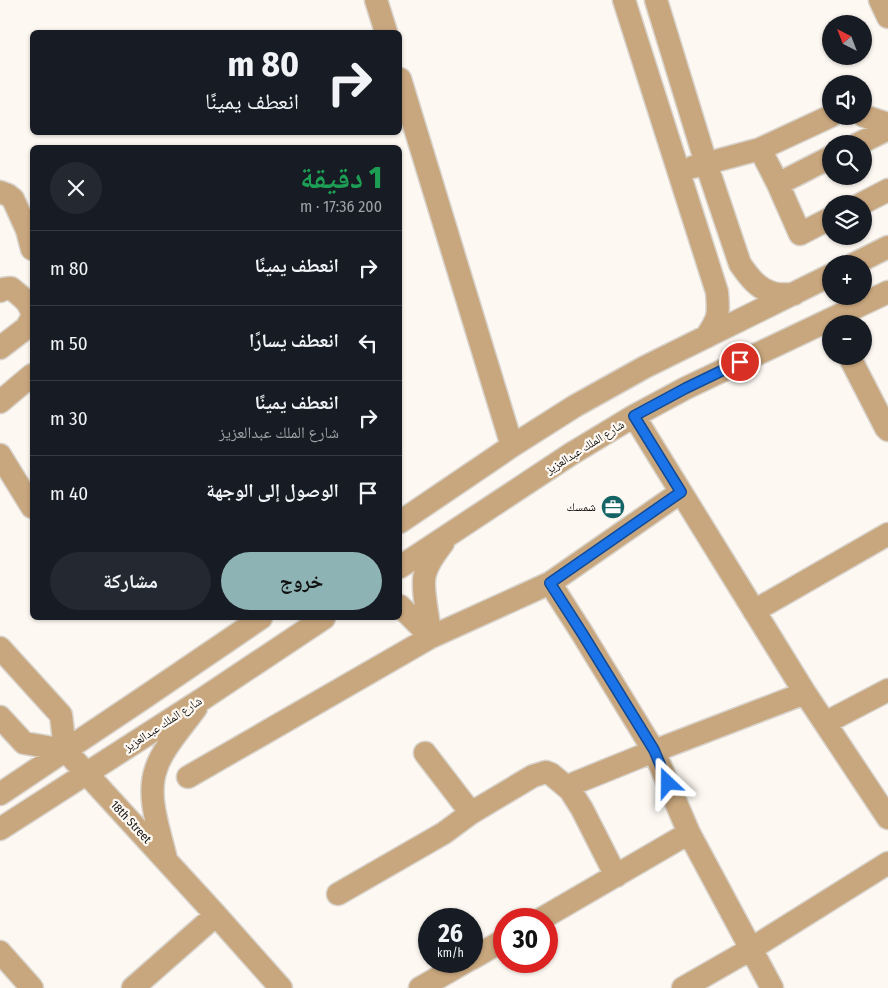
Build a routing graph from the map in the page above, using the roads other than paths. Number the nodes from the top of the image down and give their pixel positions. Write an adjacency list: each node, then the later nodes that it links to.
1 (376, 0): 6 (street)
2 (624, 0): 16 (street)
3 (656, 0): 15 (street)
4 (880, 0): 5 (street)
5 (888, 17)
6 (385, 30)
7 (402, 86): 40 (street)
8 (872, 119): 10 (street)
9 (822, 120): 13 (street)
10 (888, 124)
11 (888, 128): 12 (street)
12 (872, 137)
13 (760, 149): 15 (street); 17 (street)
14 (822, 162): 17 (street)
15 (706, 163): 16 (street); 28 (street)
16 (678, 172): 33 (street)
17 (778, 184): 21 (street)
18 (888, 190): 20 (street)
19 (0, 192): 22 (street)
20 (872, 198)
21 (822, 223)
22 (30, 241)
23 (888, 247): 24 (street)
24 (872, 255)
25 (822, 280): 28 (street)
26 (0, 291): 29 (street)
27 (888, 292): 30 (street, شارع الملك عبدالعزيز)
28 (794, 294): 33 (street)
29 (30, 306)
30 (844, 315)
31 (30, 321): 34 (street)
32 (822, 326): 38 (street, شارع الملك عبدالعزيز)
33 (706, 337): 40 (street)
34 (0, 348)
35 (854, 365): 39 (street)
36 (30, 378): 37 (street)
37 (0, 402)
38 (634, 416): 42 (street); 45 (street, شارع الملك عبدالعزيز)
39 (888, 430)
40 (512, 446): 44 (street)
41 (0, 455): 43 (street)
42 (681, 492): 48 (street); 50 (street)
43 (30, 504)
44 (402, 521)
45 (450, 533): 47 (street, شارع الملك عبدالعزيز); 53 (street)
46 (888, 534): 50 (street)
47 (402, 566)
48 (550, 583): 53 (street); 61 (street)
49 (402, 608): 53 (street)
50 (754, 611): 56 (street)
51 (258, 620): 60 (street)
52 (321, 620): 57 (street, شارع الملك عبدالعزيز)
53 (431, 637): 64 (street)
54 (0, 648): 60 (street)
55 (888, 690): 59 (street)
56 (805, 693): 59 (street); 61 (street)
57 (204, 698): 63 (street, شارع الملك عبدالعزيز); 71 (street)
58 (0, 717): 60 (street)
59 (825, 723): 68 (street)
60 (65, 750): 63 (street, 18th Street); 66 (street)
61 (654, 750): 65 (street); 70 (street)
62 (425, 753): 67 (street)
63 (87, 773): 69 (street, شارع الملك عبدالعزيز); 71 (street, 18th Street)
64 (188, 776)
65 (570, 790): 67 (street); 73 (street)
66 (0, 794)
67 (471, 813): 74 (street)
68 (888, 818)
69 (0, 829)
70 (689, 833): 73 (street); 77 (street)
71 (166, 860): 76 (street, 18th Street)
72 (888, 863): 77 (street)
73 (616, 876): 75 (street)
74 (338, 894)
75 (558, 909)
76 (216, 915): 81 (street); 82 (street, 18th Street)
77 (752, 949): 84 (street); 85 (street)
78 (0, 952): 80 (street)
79 (446, 973): 83 (street)
80 (32, 988)
81 (133, 988)
82 (280, 988)
83 (420, 988)
84 (683, 988)
85 (772, 988)

